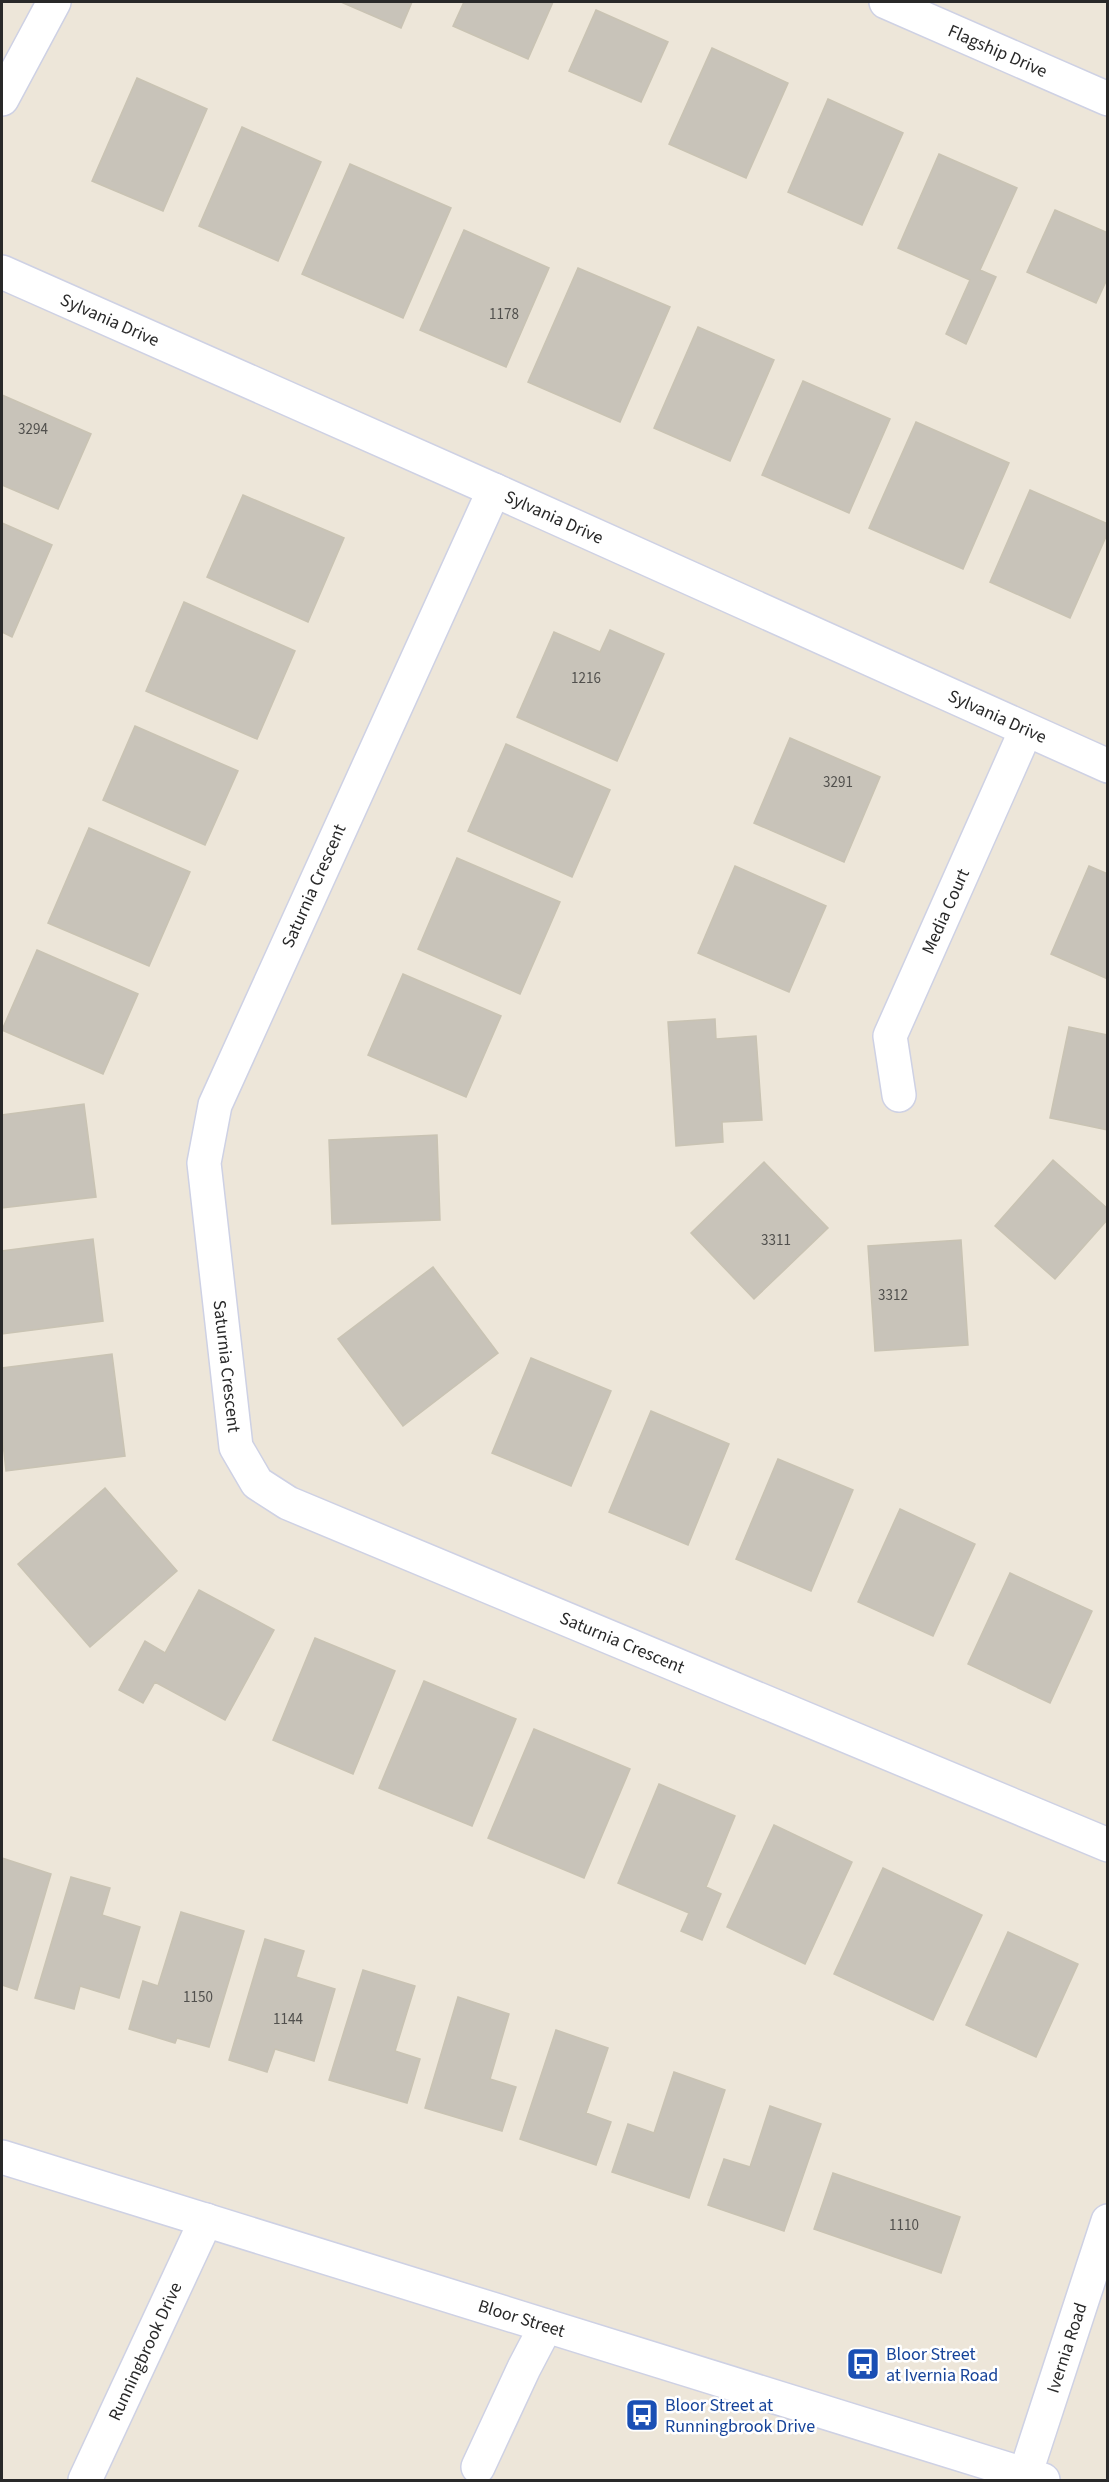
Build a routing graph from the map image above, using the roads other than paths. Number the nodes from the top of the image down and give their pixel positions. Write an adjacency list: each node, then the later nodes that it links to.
1 (54, 2): 3 (street)
2 (886, 2): 4 (street, Flagship Drive)
3 (2, 99)
4 (1107, 99)
5 (2, 272): 6 (street, Sylvania Drive)
6 (494, 490): 7 (street, Sylvania Drive); 10 (street, Saturnia Crescent)
7 (1026, 730): 8 (street, Sylvania Drive); 9 (street, Media Court)
8 (1107, 766)
9 (899, 1095)
10 (1107, 1845)
11 (2, 2157): 12 (street, Bloor Street)
12 (206, 2220): 14 (street, Bloor Street); 17 (street, Runningbrook Drive)
13 (1107, 2221): 16 (street, Ivernia Road)
14 (546, 2326): 15 (street); 16 (street, Bloor Street)
15 (478, 2467)
16 (1034, 2478)
17 (84, 2481)

